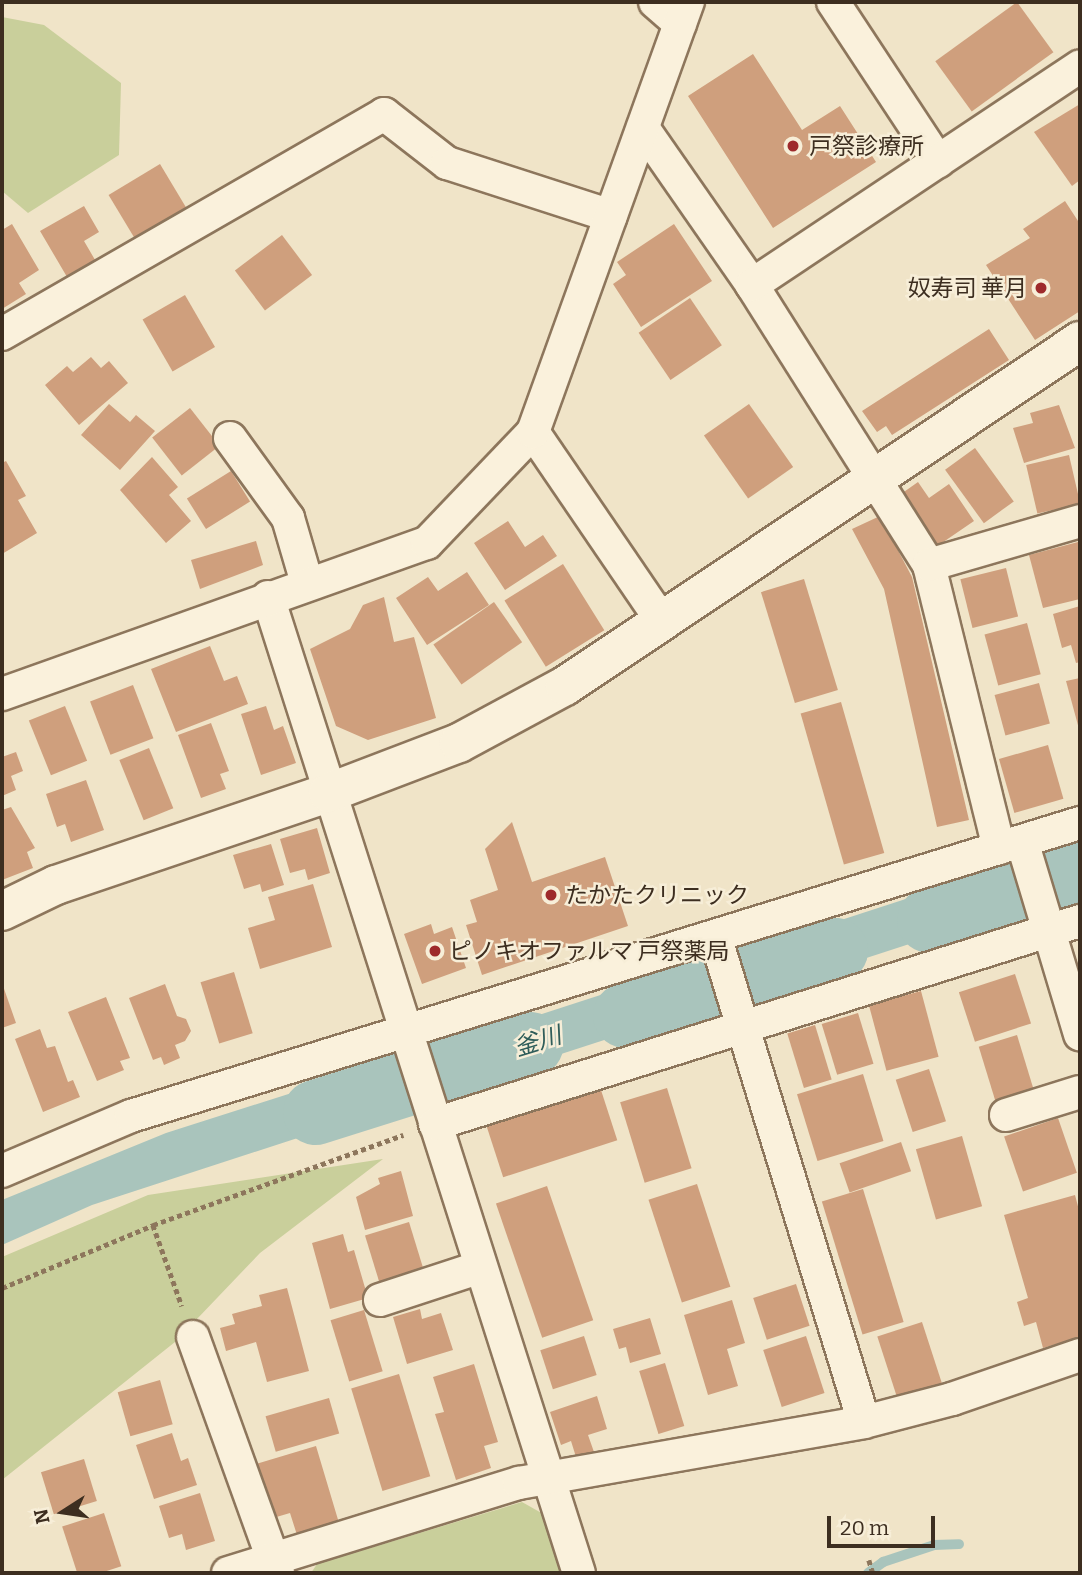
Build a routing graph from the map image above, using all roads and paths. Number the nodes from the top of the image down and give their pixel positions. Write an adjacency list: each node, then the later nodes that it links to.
1 (655, 2): 3 (street)
2 (833, 2): 6 (street)
3 (684, 13): 5 (street)
4 (1080, 66): 6 (street)
5 (643, 128): 7 (street); 8 (street)
6 (938, 161): 8 (street)
7 (611, 215): 9 (street); 11 (street)
8 (752, 285): 13 (street)
9 (2, 334)
10 (1080, 341): 13 (street)
11 (533, 432): 16 (street); 18 (street)
12 (230, 438): 16 (street)
13 (876, 478): 15 (street); 18 (street)
14 (1080, 521): 15 (street)
15 (929, 565): 22 (street)
16 (307, 583): 17 (street)
17 (268, 597): 19 (street); 20 (street)
18 (662, 621): 20 (street)
19 (2, 694)
20 (328, 793): 23 (street); 29 (street)
21 (1080, 823): 22 (street)
22 (1010, 845): 25 (street); 26 (street)
23 (2, 911)
24 (1080, 921): 25 (street)
25 (1048, 932): 27 (street); 28 (street)
26 (715, 936): 27 (street); 29 (street)
27 (743, 1030): 32 (street); 40 (street)
28 (1080, 1034)
29 (410, 1042): 32 (street); 33 (street)
30 (1080, 1091): 31 (street)
31 (1006, 1115)
32 (433, 1119): 34 (path); 35 (street)
33 (2, 1171)
34 (153, 1225): 36 (path); 38 (path)
35 (481, 1267): 37 (street); 41 (street)
36 (2, 1288)
37 (380, 1300)
38 (193, 1337): 43 (street)
39 (1080, 1355): 40 (street)
40 (864, 1422): 41 (street)
41 (548, 1478): 43 (street); 45 (street)
42 (869, 1560): 46 (path)
43 (276, 1566): 44 (street)
44 (228, 1573)
45 (579, 1573)
46 (873, 1573)

